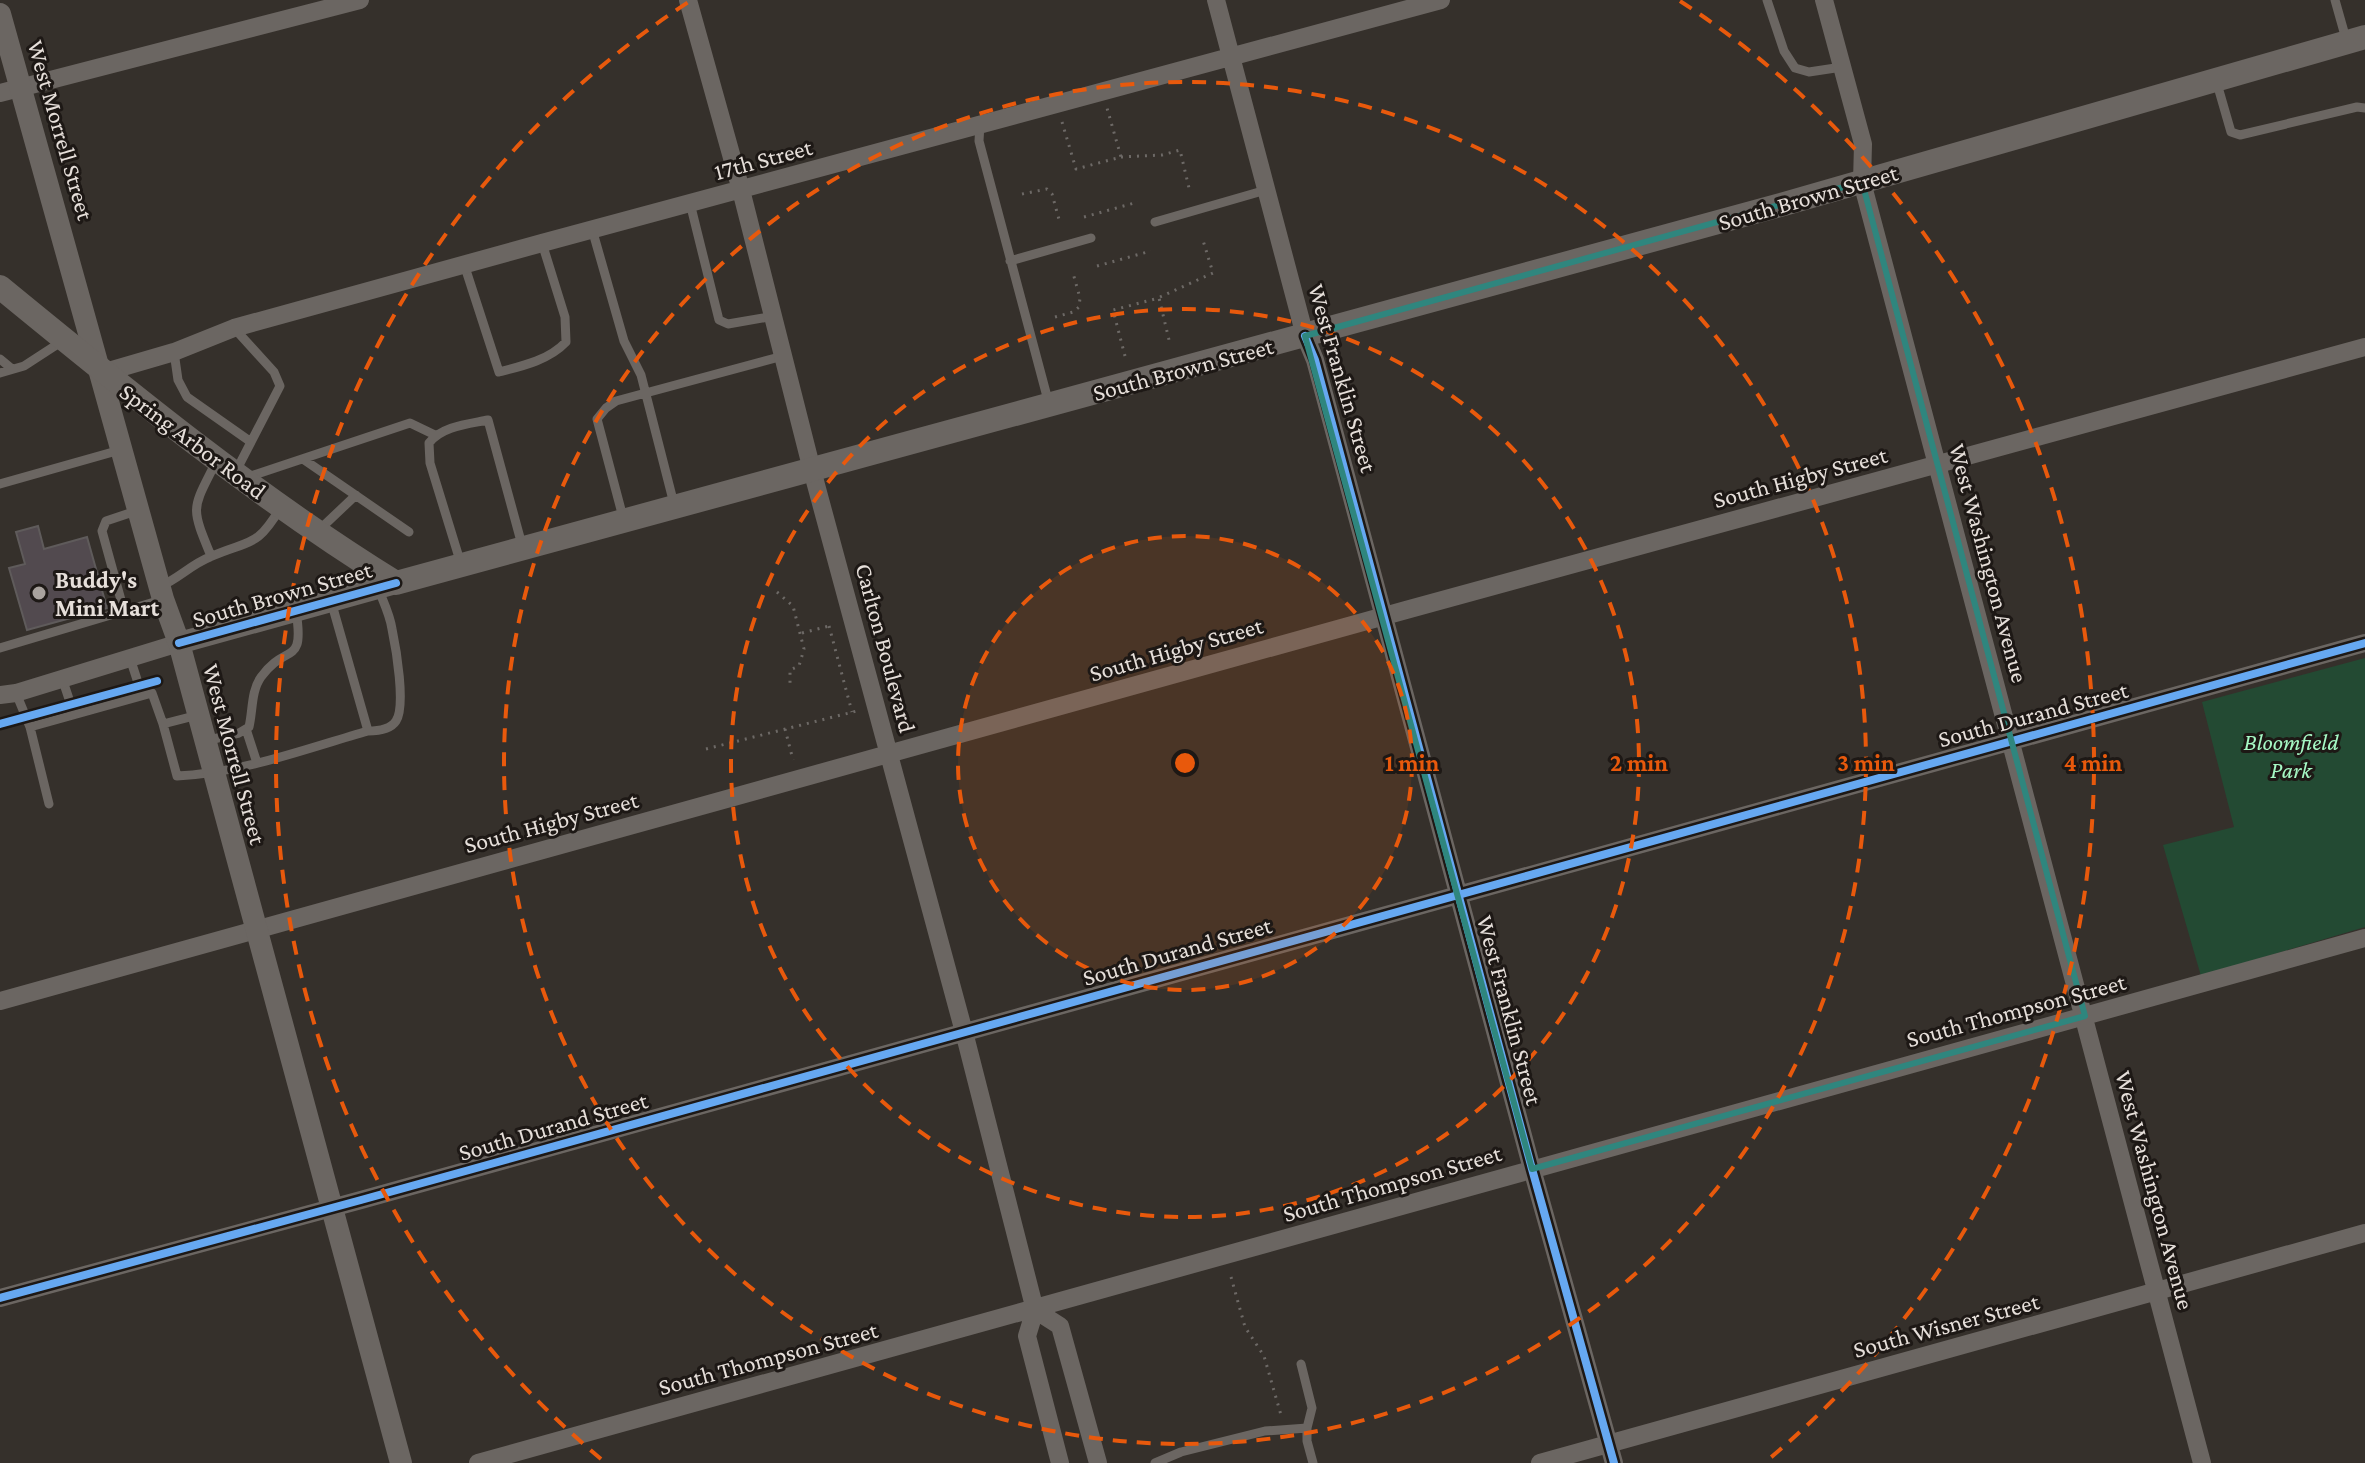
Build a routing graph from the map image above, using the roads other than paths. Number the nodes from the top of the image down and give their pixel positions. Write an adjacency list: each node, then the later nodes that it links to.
1 (360, 0): 13 (street)
2 (688, 0): 18 (street, Carlton Boulevard)
3 (1216, 0): 10 (street, West Franklin Street)
4 (1441, 0): 10 (street, 17th Street)
5 (1767, 0): 11 (lane)
6 (1824, 0): 11 (street, West Washington Avenue)
7 (2335, 0): 9 (lane)
8 (0, 14): 13 (street, West Morrell Street)
9 (2356, 40): 12 (main road, South Brown Street)
10 (1231, 56): 16 (street, 17th Street); 19 (street, West Franklin Street)
11 (1842, 67): 17 (street, West Washington Avenue)
12 (2216, 80): 15 (lane); 17 (main road, South Brown Street)
13 (22, 86): 14 (street); 38 (street, West Morrell Street)
14 (0, 93)
15 (2365, 108)
16 (980, 124): 18 (street, 17th Street); 25 (lane)
17 (1862, 182): 30 (main road, South Brown Street); 45 (street, West Washington Avenue)
18 (741, 190): 20 (street, 17th Street); 28 (street, Carlton Boulevard)
19 (1266, 190): 21 (lane); 30 (street, West Franklin Street)
20 (690, 203): 22 (street, 17th Street); 28 (lane)
21 (1155, 222)
22 (592, 229): 24 (street, 17th Street); 39 (lane)
23 (1091, 238): 25 (lane)
24 (542, 243): 26 (street, 17th Street); 26 (lane)
25 (1010, 261): 40 (lane)
26 (464, 264): 29 (street, 17th Street)
27 (0, 287): 31 (main road, Spring Arbor Road)
28 (774, 316): 34 (street, Carlton Boulevard)
29 (234, 328): 33 (street, 17th Street); 42 (lane)
30 (1305, 336): 40 (main road, South Brown Street); 64 (street, West Franklin Street)
31 (64, 340): 36 (lane); 38 (main road, Spring Arbor Road)
32 (2365, 347): 45 (street, South Higby Street)
33 (174, 352): 38 (street, 17th Street); 42 (lane)
34 (783, 356): 39 (lane); 46 (street, Carlton Boulevard)
35 (0, 359): 36 (lane)
36 (12, 369): 37 (lane)
37 (0, 373)
38 (102, 373): 43 (street, West Morrell Street); 47 (main road, Spring Arbor Road)
39 (646, 394): 51 (lane); 53 (lane)
40 (1049, 406): 46 (main road, South Brown Street)
41 (435, 435): 44 (lane); 56 (lane); 58 (lane)
42 (251, 442): 47 (lane)
43 (123, 449): 48 (lane); 52 (street, West Morrell Street)
44 (303, 459): 47 (lane); 49 (lane)
45 (1937, 464): 64 (street, South Higby Street); 79 (street, West Washington Avenue)
46 (812, 470): 51 (main road, South Brown Street); 80 (street, Carlton Boulevard)
47 (231, 472): 50 (main road, Spring Arbor Road); 57 (lane)
48 (0, 484)
49 (356, 495): 54 (lane); 55 (lane)
50 (281, 507): 54 (main road, Spring Arbor Road); 57 (lane)
51 (675, 508): 53 (main road, South Brown Street)
52 (139, 510): 60 (street, West Morrell Street); 62 (lane)
53 (624, 522): 56 (main road, South Brown Street)
54 (317, 532): 59 (main road, Spring Arbor Road)
55 (409, 532)
56 (523, 548): 58 (main road, South Brown Street)
57 (211, 556): 60 (lane)
58 (461, 565): 59 (main road, South Brown Street)
59 (387, 586): 61 (street, South Brown Street); 77 (lane)
60 (162, 593): 62 (lane); 65 (street, West Morrell Street)
61 (331, 601): 63 (street, South Brown Street); 77 (lane)
62 (124, 611): 67 (lane)
63 (296, 611): 65 (street, South Brown Street); 76 (lane)
64 (1385, 616): 80 (street, South Higby Street); 84 (street, West Franklin Street)
65 (179, 643): 68 (street, South Brown Street); 73 (street, West Morrell Street)
66 (2365, 643): 79 (street, South Durand Street)
67 (0, 648)
68 (130, 658): 69 (street, South Brown Street); 71 (lane)
69 (62, 678): 70 (street, South Brown Street); 72 (lane)
70 (8, 694): 75 (lane)
71 (142, 695): 72 (lane); 74 (lane)
72 (74, 714): 75 (lane)
73 (198, 714): 74 (lane); 78 (street, West Morrell Street)
74 (163, 724): 82 (lane)
75 (30, 727): 83 (lane)
76 (246, 729): 78 (lane); 81 (lane)
77 (368, 731): 81 (lane)
78 (205, 741): 82 (street, West Morrell Street)
79 (2012, 741): 84 (street, South Durand Street); 88 (street, West Washington Avenue)
80 (890, 754): 85 (street, South Higby Street); 89 (street, Carlton Boulevard)
81 (257, 763): 82 (lane)
82 (213, 774): 85 (street, West Morrell Street)
83 (49, 804)
84 (1459, 893): 89 (street, South Durand Street); 90 (street, West Franklin Street)
85 (255, 929): 87 (street, South Higby Street); 91 (street, West Morrell Street)
86 (2365, 938): 88 (street, South Thompson Street)
87 (0, 1001)
88 (2085, 1016): 90 (street, South Thompson Street); 93 (street, West Washington Avenue)
89 (964, 1032): 91 (street, South Durand Street); 95 (street, Carlton Boulevard)
90 (1532, 1169): 95 (street, South Thompson Street); 98 (street, West Franklin Street)
91 (332, 1208): 94 (street, South Durand Street); 99 (street, West Morrell Street)
92 (2365, 1233): 93 (street, South Wisner Street)
93 (2156, 1292): 98 (street, South Wisner Street); 107 (street, West Washington Avenue)
94 (0, 1298)
95 (1035, 1310): 100 (street, South Thompson Street); 101 (street, Carlton Boulevard); 102 (street)
96 (1301, 1364): 97 (lane)
97 (1307, 1428): 103 (lane); 104 (lane)
98 (1609, 1443): 105 (street, South Wisner Street); 106 (street, West Franklin Street)
99 (401, 1463)
100 (478, 1463)
101 (1060, 1463)
102 (1098, 1463)
103 (1155, 1463)
104 (1313, 1463)
105 (1540, 1463)
106 (1614, 1463)
107 (2202, 1463)

